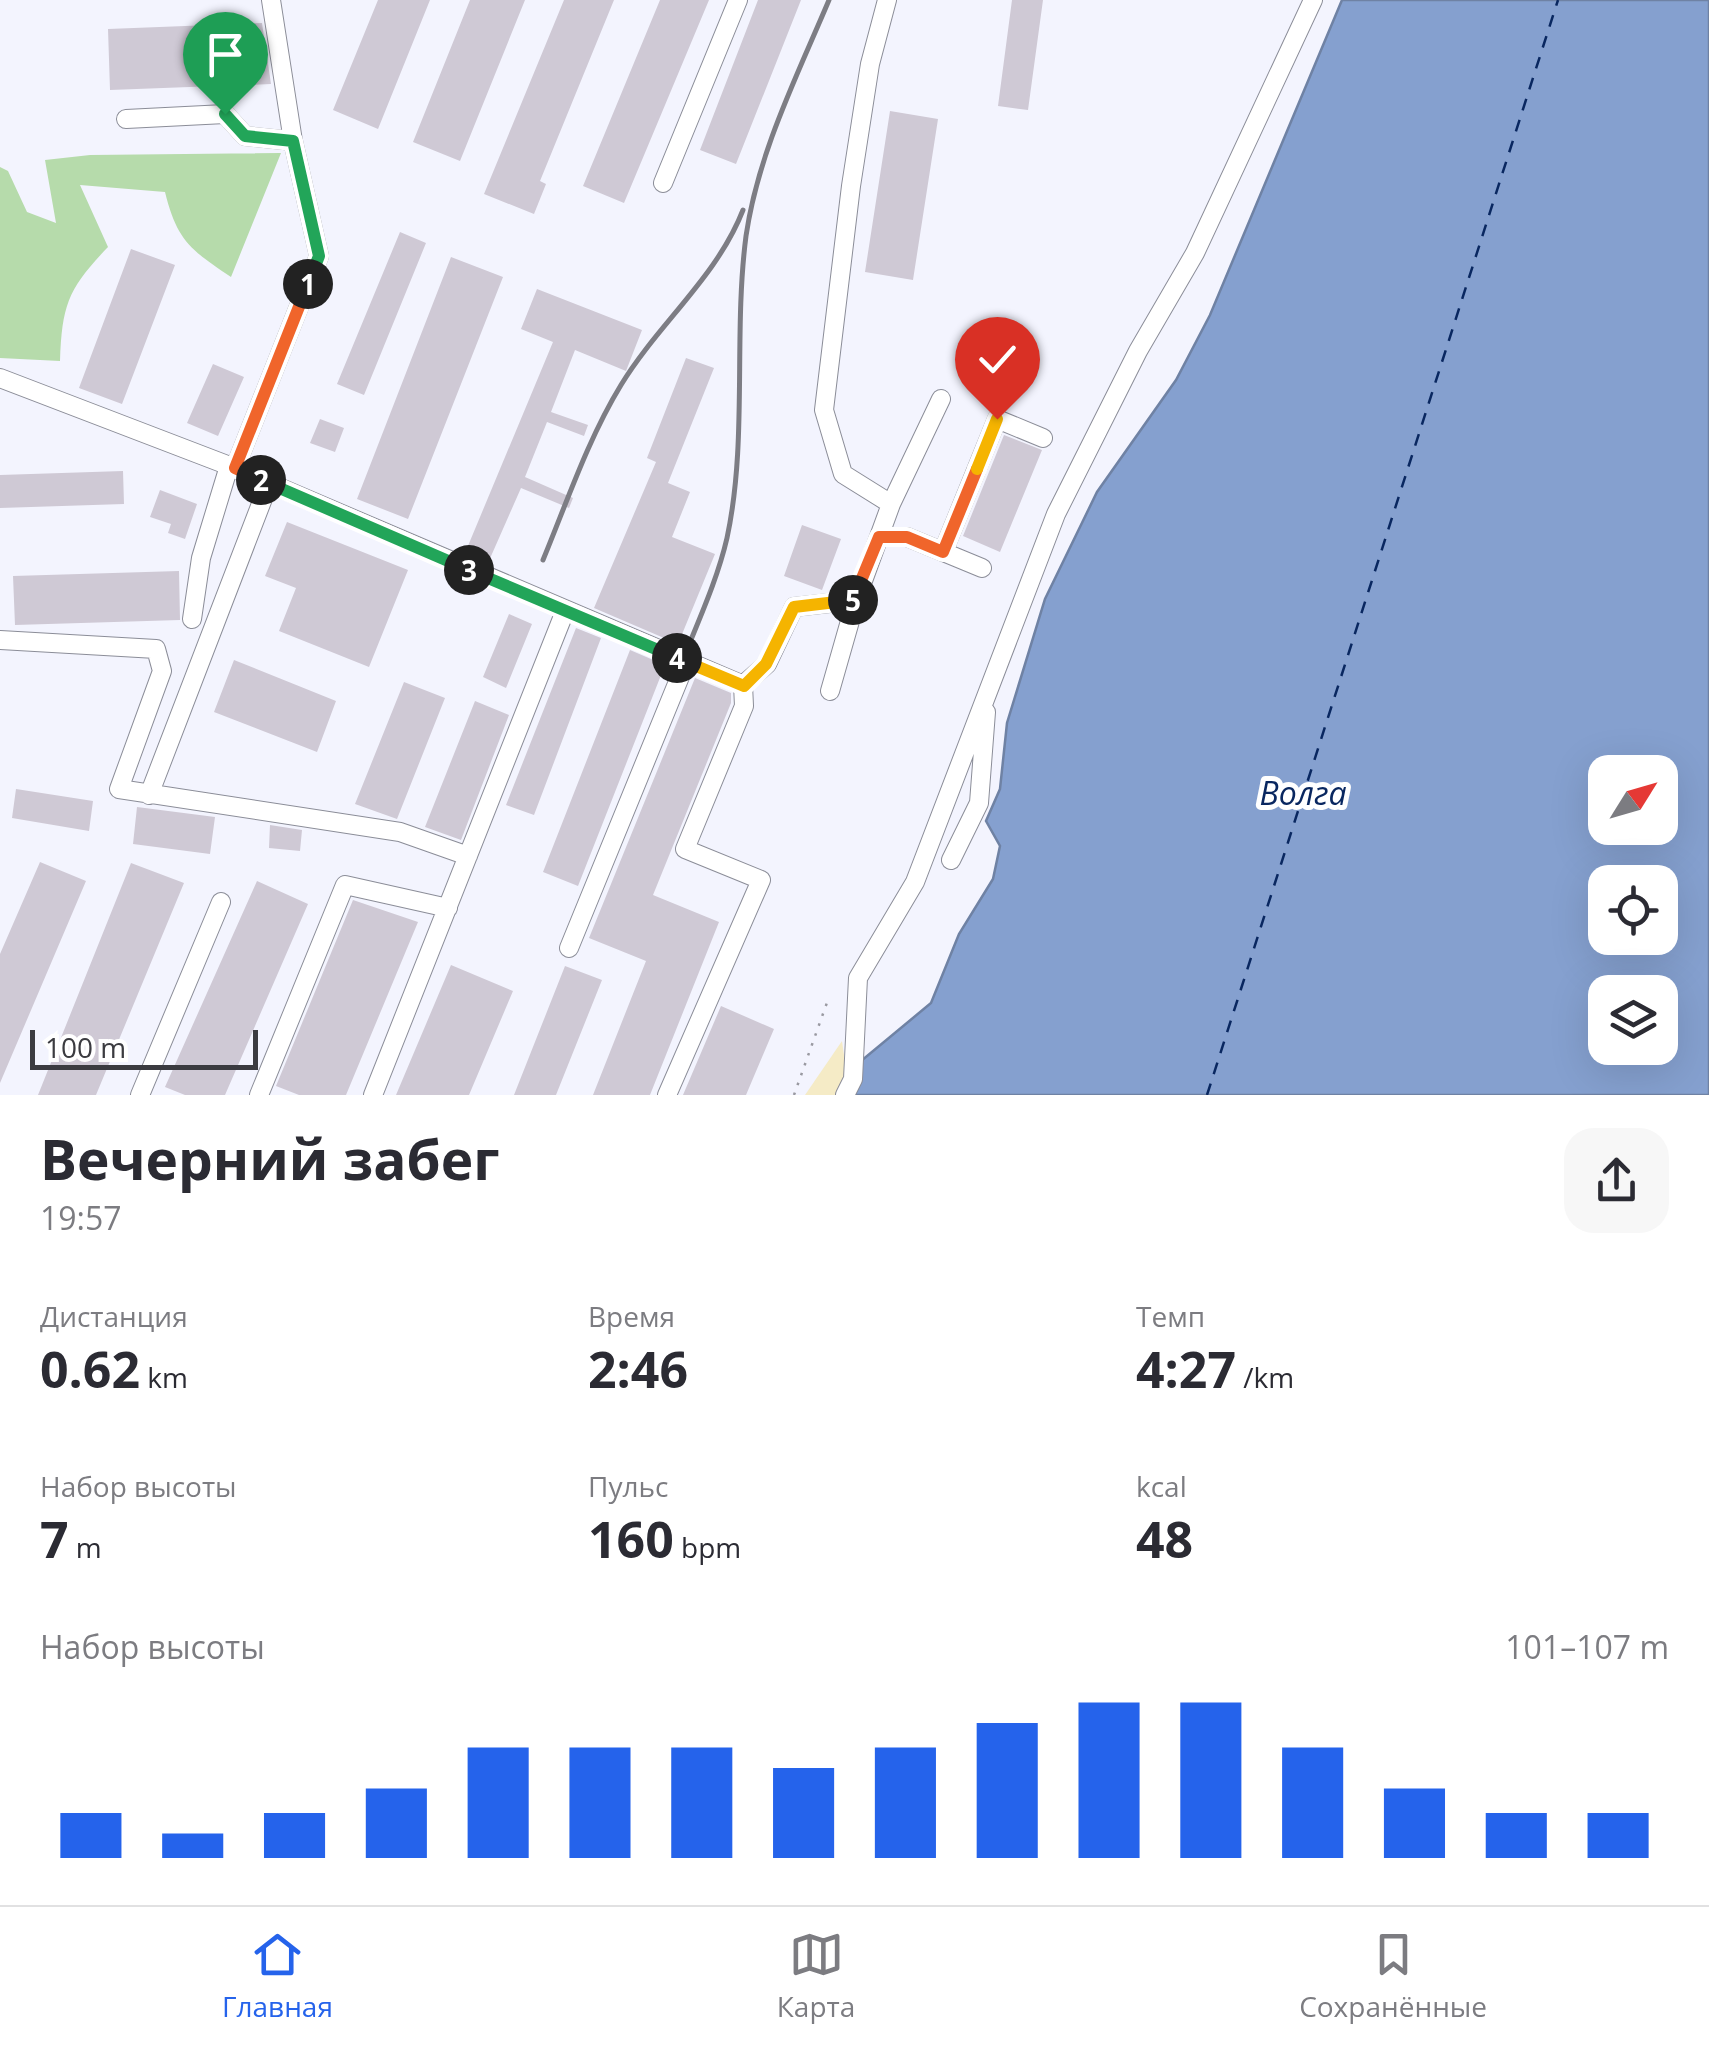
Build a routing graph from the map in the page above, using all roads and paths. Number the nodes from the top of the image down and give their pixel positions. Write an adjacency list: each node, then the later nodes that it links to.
1 (271, 0): 6 (lane)
2 (738, 0): 7 (lane)
3 (887, 0): 13 (lane)
4 (1313, 0): 24 (lane)
5 (126, 119): 6 (lane)
6 (293, 141): 11 (lane)
7 (663, 183)
8 (0, 378): 11 (lane)
9 (941, 399): 13 (lane)
10 (1043, 438): 15 (lane)
11 (232, 467): 12 (lane); 19 (lane)
12 (269, 483): 18 (lane); 25 (lane)
13 (891, 504): 14 (lane)
14 (879, 537): 15 (lane); 17 (lane)
15 (943, 552): 16 (lane)
16 (982, 568)
17 (856, 600): 22 (lane); 23 (lane)
18 (565, 611): 21 (lane); 26 (lane)
19 (192, 619)
20 (0, 640): 25 (lane)
21 (686, 662): 22 (lane); 30 (lane)
22 (744, 686): 35 (lane)
23 (830, 691)
24 (986, 696): 27 (lane); 37 (lane)
25 (148, 795): 26 (lane)
26 (468, 856): 29 (lane)
27 (951, 860)
28 (221, 902): 32 (lane)
29 (448, 908): 33 (lane); 34 (lane)
30 (570, 948)
31 (829, 997): 36 (path)
32 (140, 1095)
33 (259, 1095)
34 (373, 1095)
35 (667, 1095)
36 (794, 1095)
37 (845, 1095)

